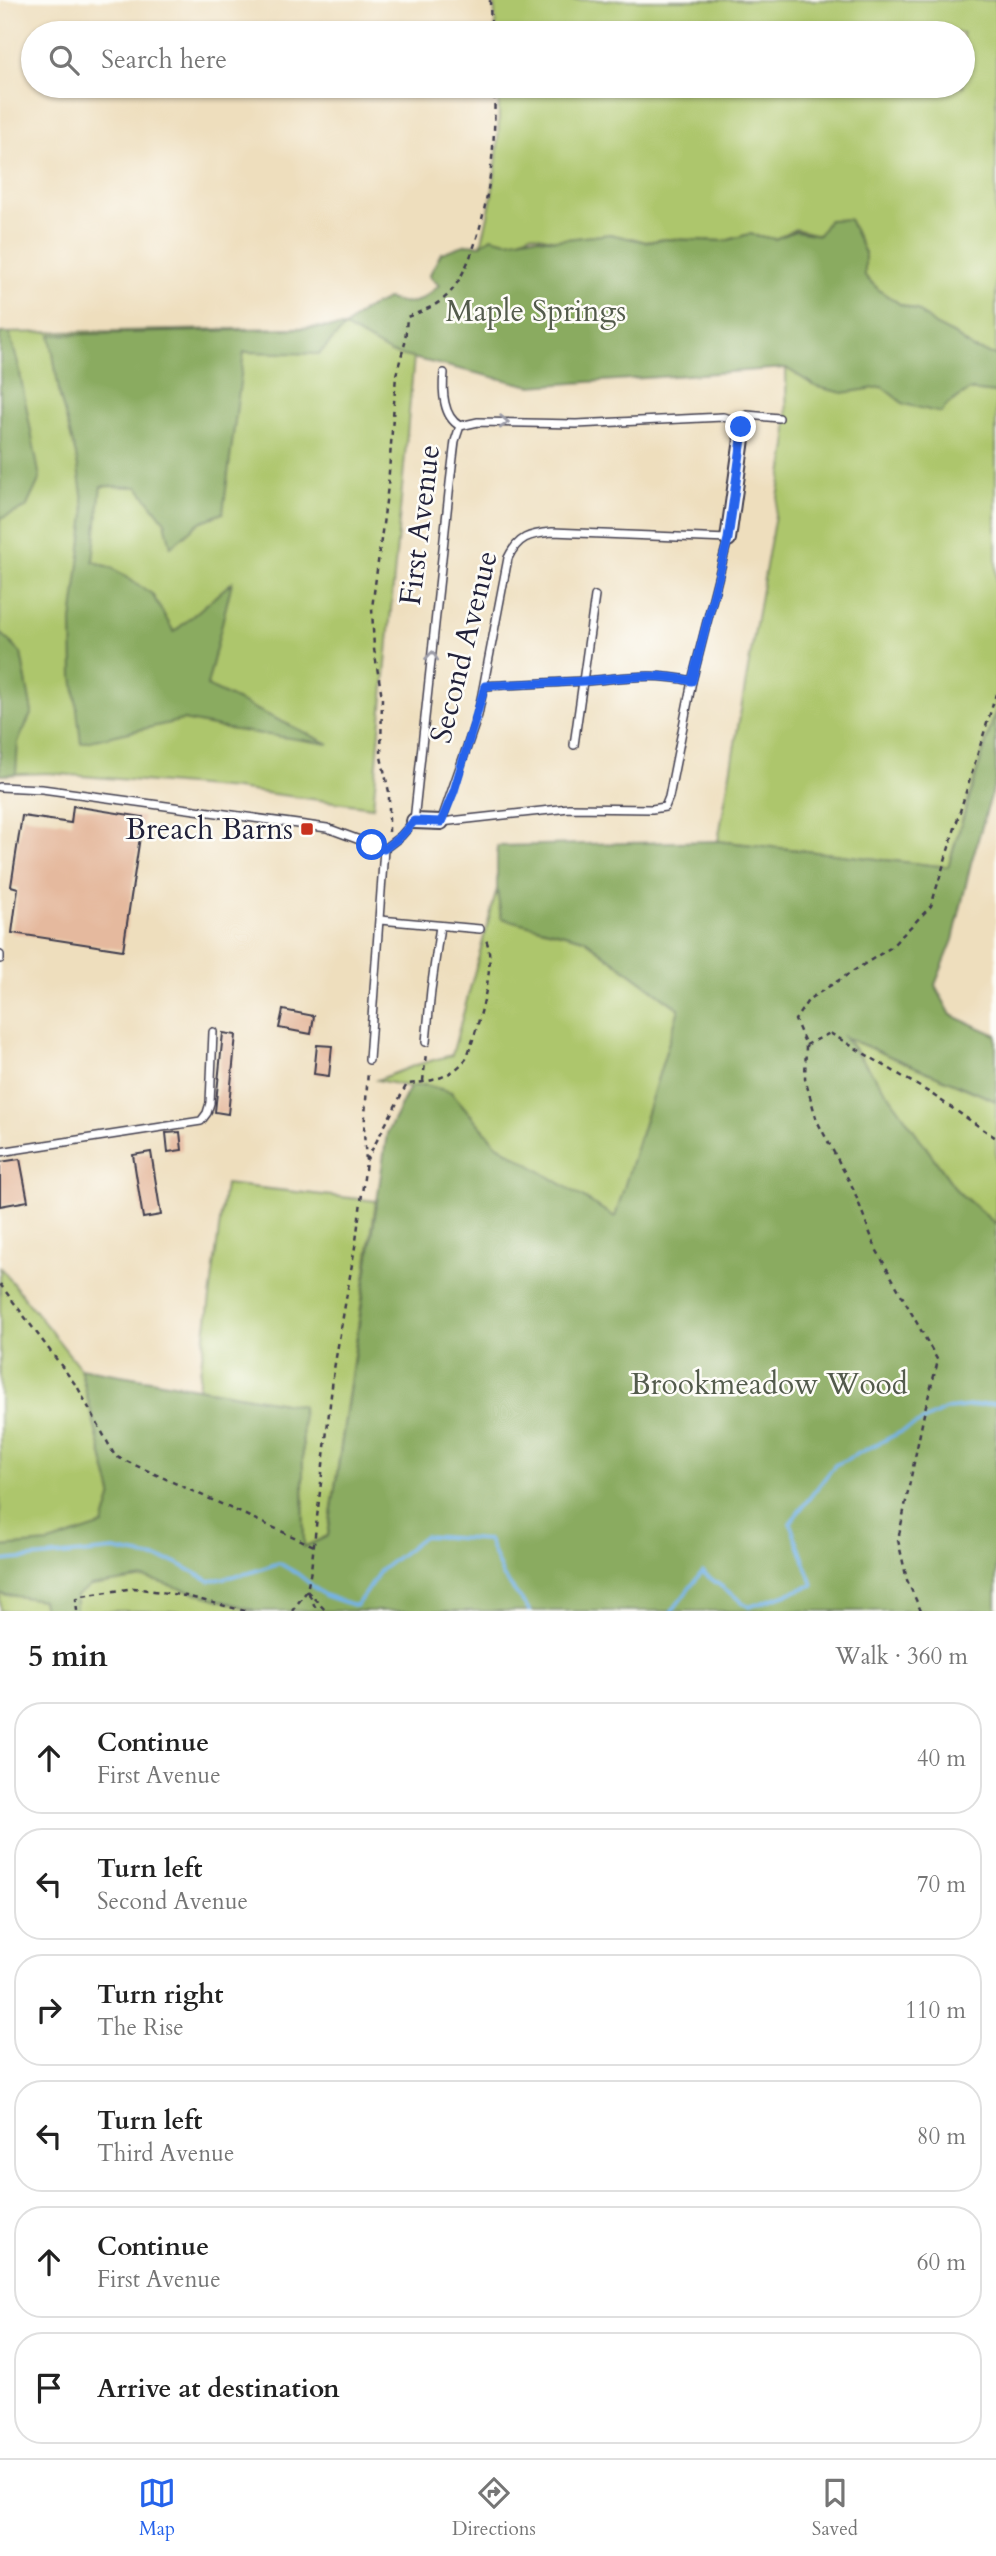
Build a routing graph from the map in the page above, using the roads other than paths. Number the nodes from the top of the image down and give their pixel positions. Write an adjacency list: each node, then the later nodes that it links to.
1 (444, 373): 4 (lane)
2 (779, 418): 3 (lane, First Avenue)
3 (738, 421): 4 (lane, First Avenue, one-way to 3); 5 (street)
4 (460, 426): 12 (lane, First Avenue, one-way to 4)
5 (728, 539): 8 (lane); 9 (lane, Second Avenue)
6 (595, 596): 7 (lane)
7 (585, 681): 8 (lane); 9 (lane); 10 (lane)
8 (692, 681): 13 (lane)
9 (485, 686): 13 (lane, Second Avenue)
10 (574, 745)
11 (0, 787): 14 (lane)
12 (414, 821): 13 (street); 14 (lane)
13 (441, 822)
14 (384, 849): 15 (lane)
15 (380, 920): 16 (lane); 20 (lane)
16 (440, 926): 17 (lane); 19 (lane)
17 (480, 929)
18 (214, 1032): 21 (lane)
19 (426, 1042)
20 (369, 1060)
21 (0, 1152)

